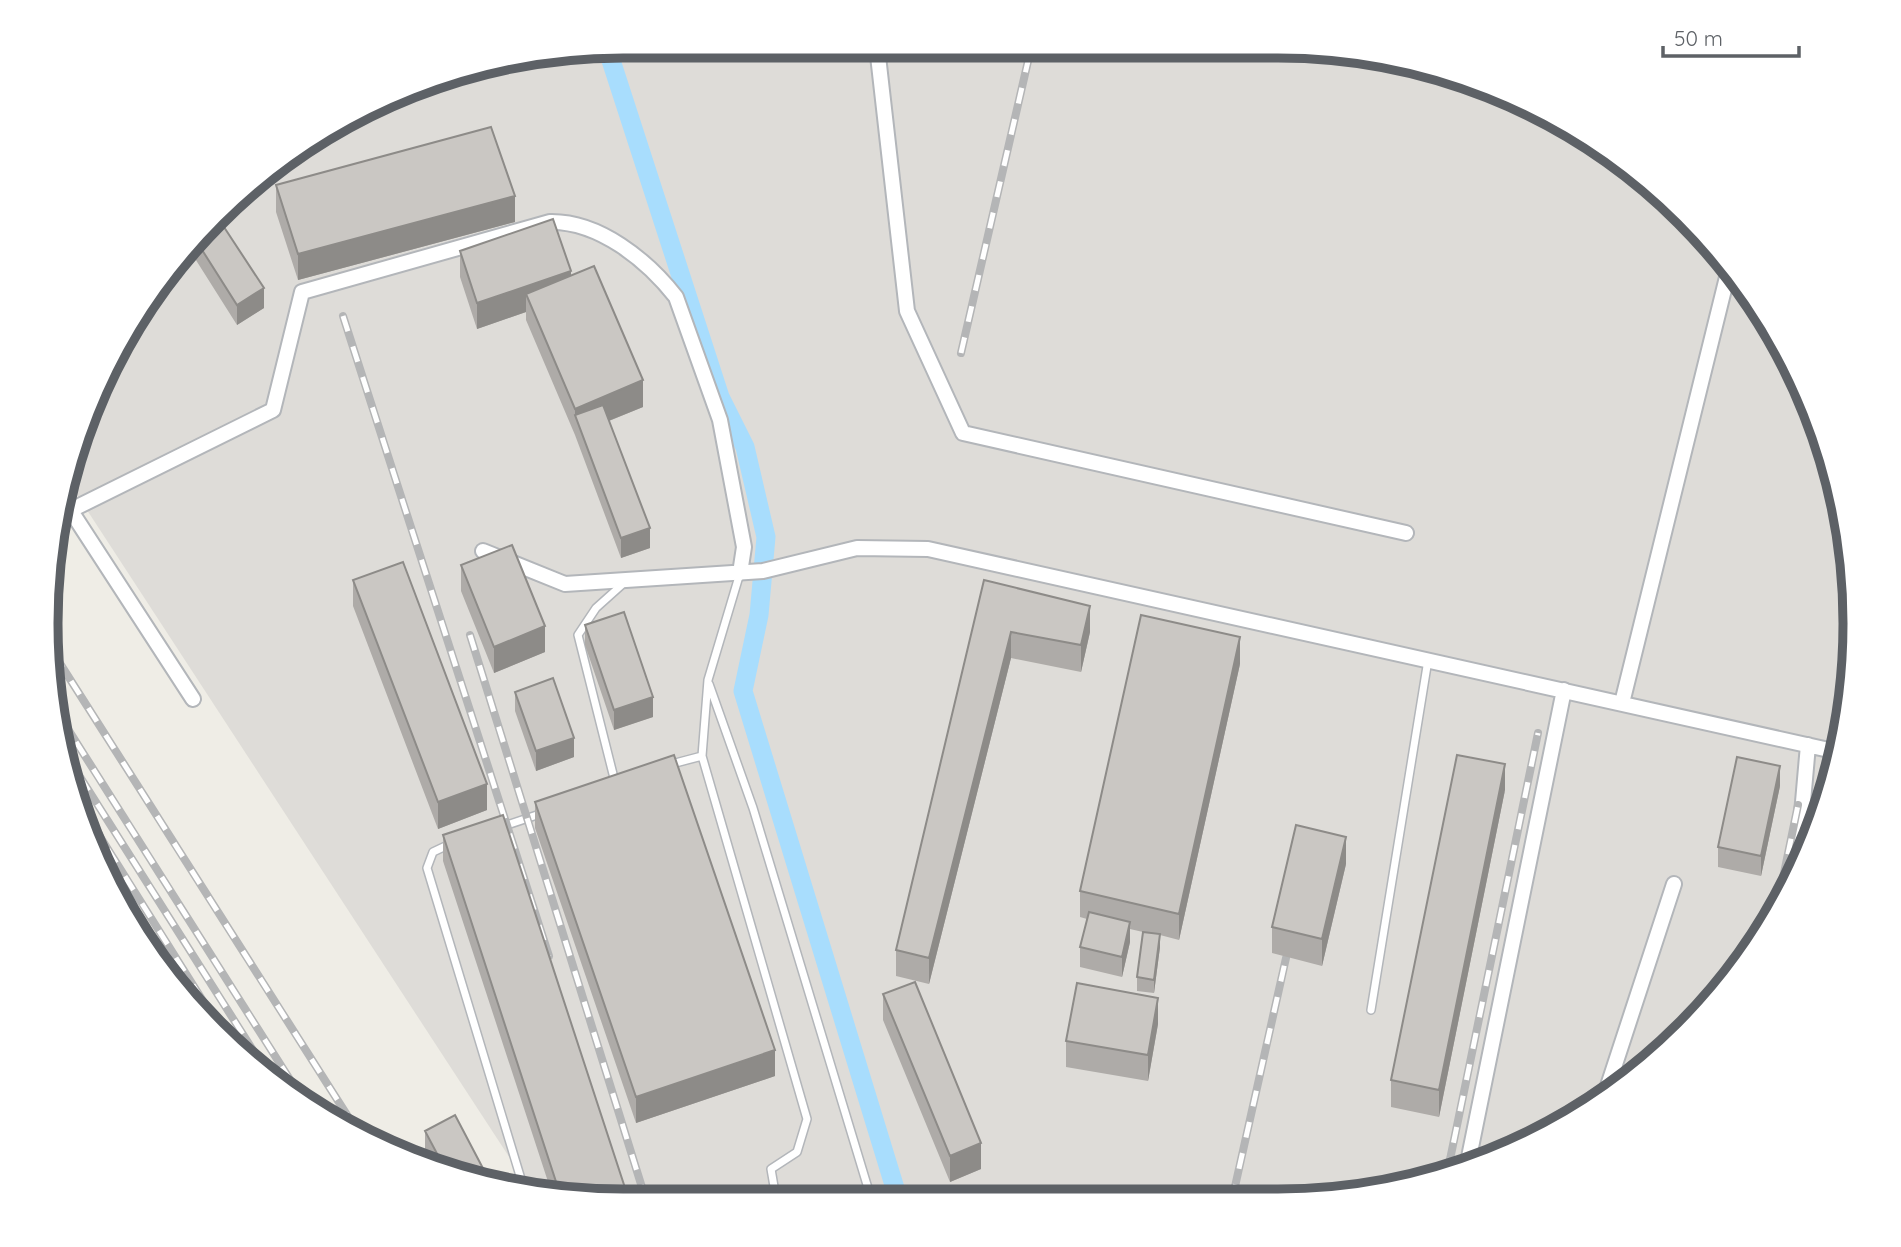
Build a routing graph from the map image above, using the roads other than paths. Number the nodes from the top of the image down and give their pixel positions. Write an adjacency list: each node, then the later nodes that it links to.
1 (878, 58): 5 (street)
2 (1726, 280): 13 (street)
3 (69, 511): 7 (street)
4 (69, 515): 12 (street)
5 (1406, 533)
6 (483, 551): 8 (street)
7 (740, 573): 8 (street); 9 (street); 10 (lane)
8 (628, 579): 19 (lane)
9 (1428, 660): 11 (street); 26 (lane)
10 (708, 680): 16 (lane); 31 (lane)
11 (1564, 690): 13 (street); 28 (street)
12 (193, 699)
13 (1622, 704): 14 (street)
14 (1808, 745): 15 (street); 24 (street)
15 (1828, 750)
16 (702, 755): 17 (lane); 30 (lane)
17 (657, 768)
18 (626, 780): 19 (lane)
19 (615, 784): 20 (lane)
20 (603, 789)
21 (552, 809): 22 (lane)
22 (484, 833)
23 (461, 840): 29 (lane)
24 (1800, 841)
25 (1674, 884): 27 (street)
26 (1371, 1010)
27 (1610, 1081)
28 (1468, 1156)
29 (521, 1179)
30 (774, 1189)
31 (868, 1189)

